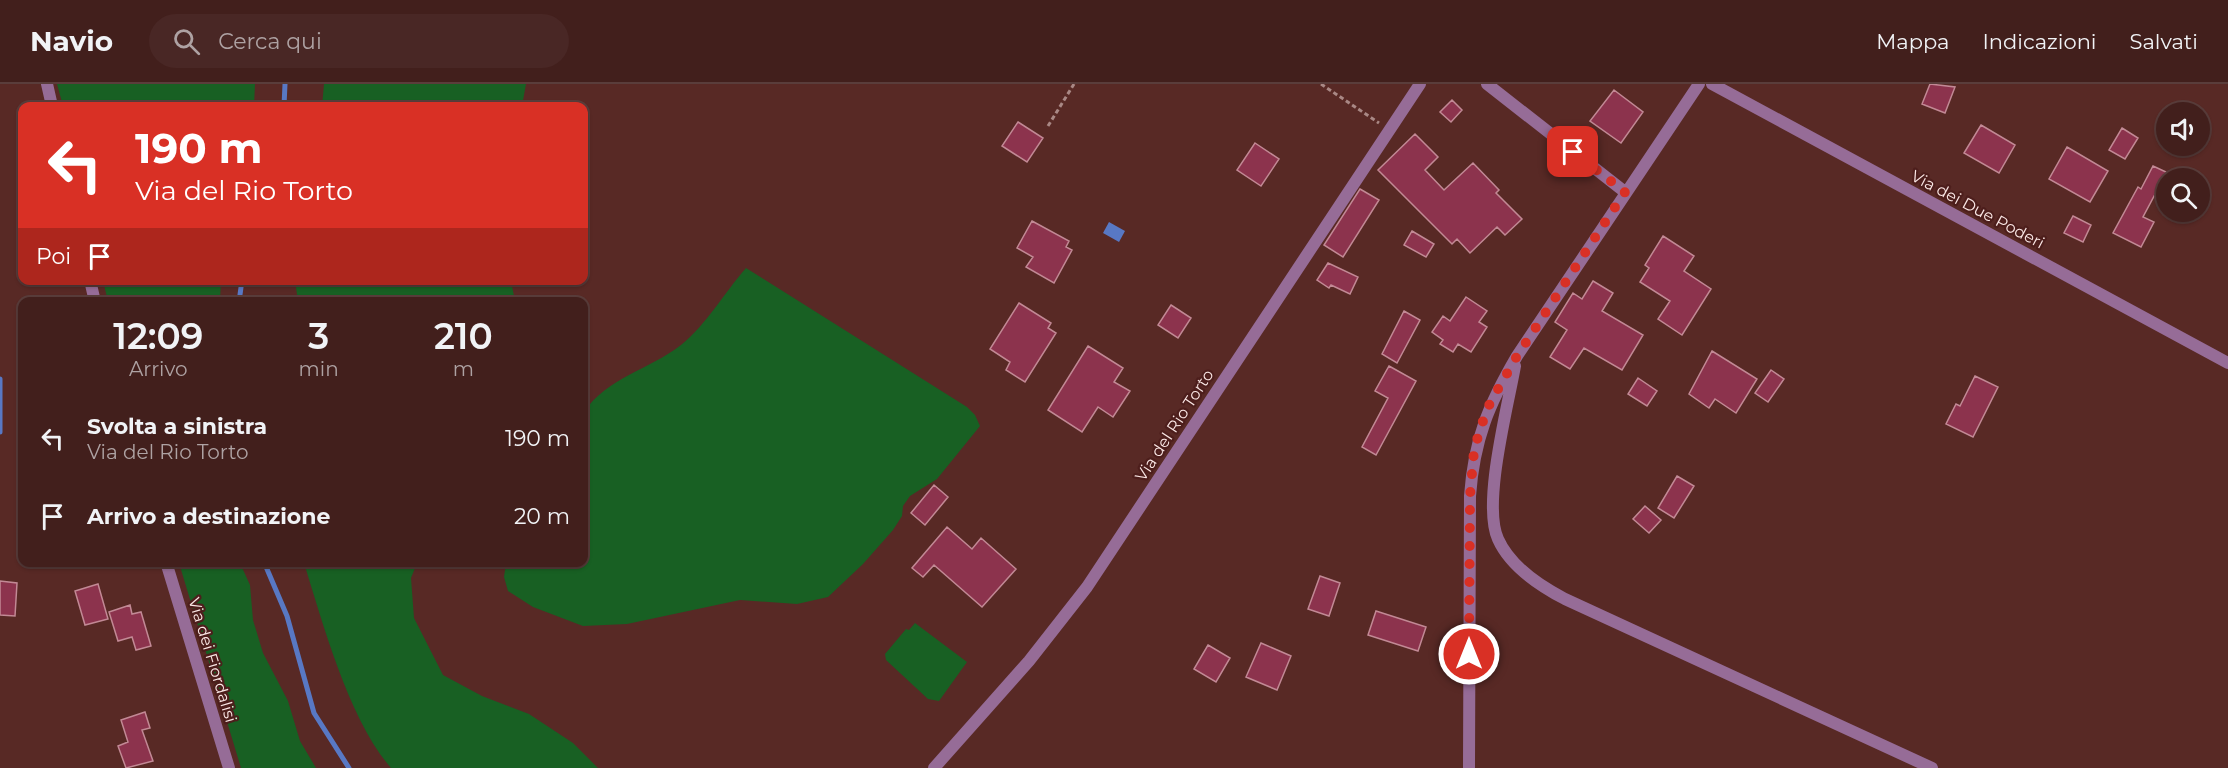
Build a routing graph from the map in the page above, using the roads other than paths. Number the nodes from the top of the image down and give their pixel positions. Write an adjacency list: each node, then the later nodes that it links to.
1 (46, 84): 6 (street)
2 (1420, 84): 12 (street, Via del Rio Torto)
3 (1487, 84): 7 (street)
4 (1699, 84): 7 (street)
5 (1712, 84): 9 (street, Via dei Due Poderi)
6 (51, 102)
7 (1625, 192): 8 (street)
8 (1517, 356): 13 (street); 14 (street)
9 (2228, 363)
10 (168, 567): 11 (street, Via dei Fiordalisi)
11 (229, 768)
12 (934, 768)
13 (1469, 768)
14 (1932, 768)

